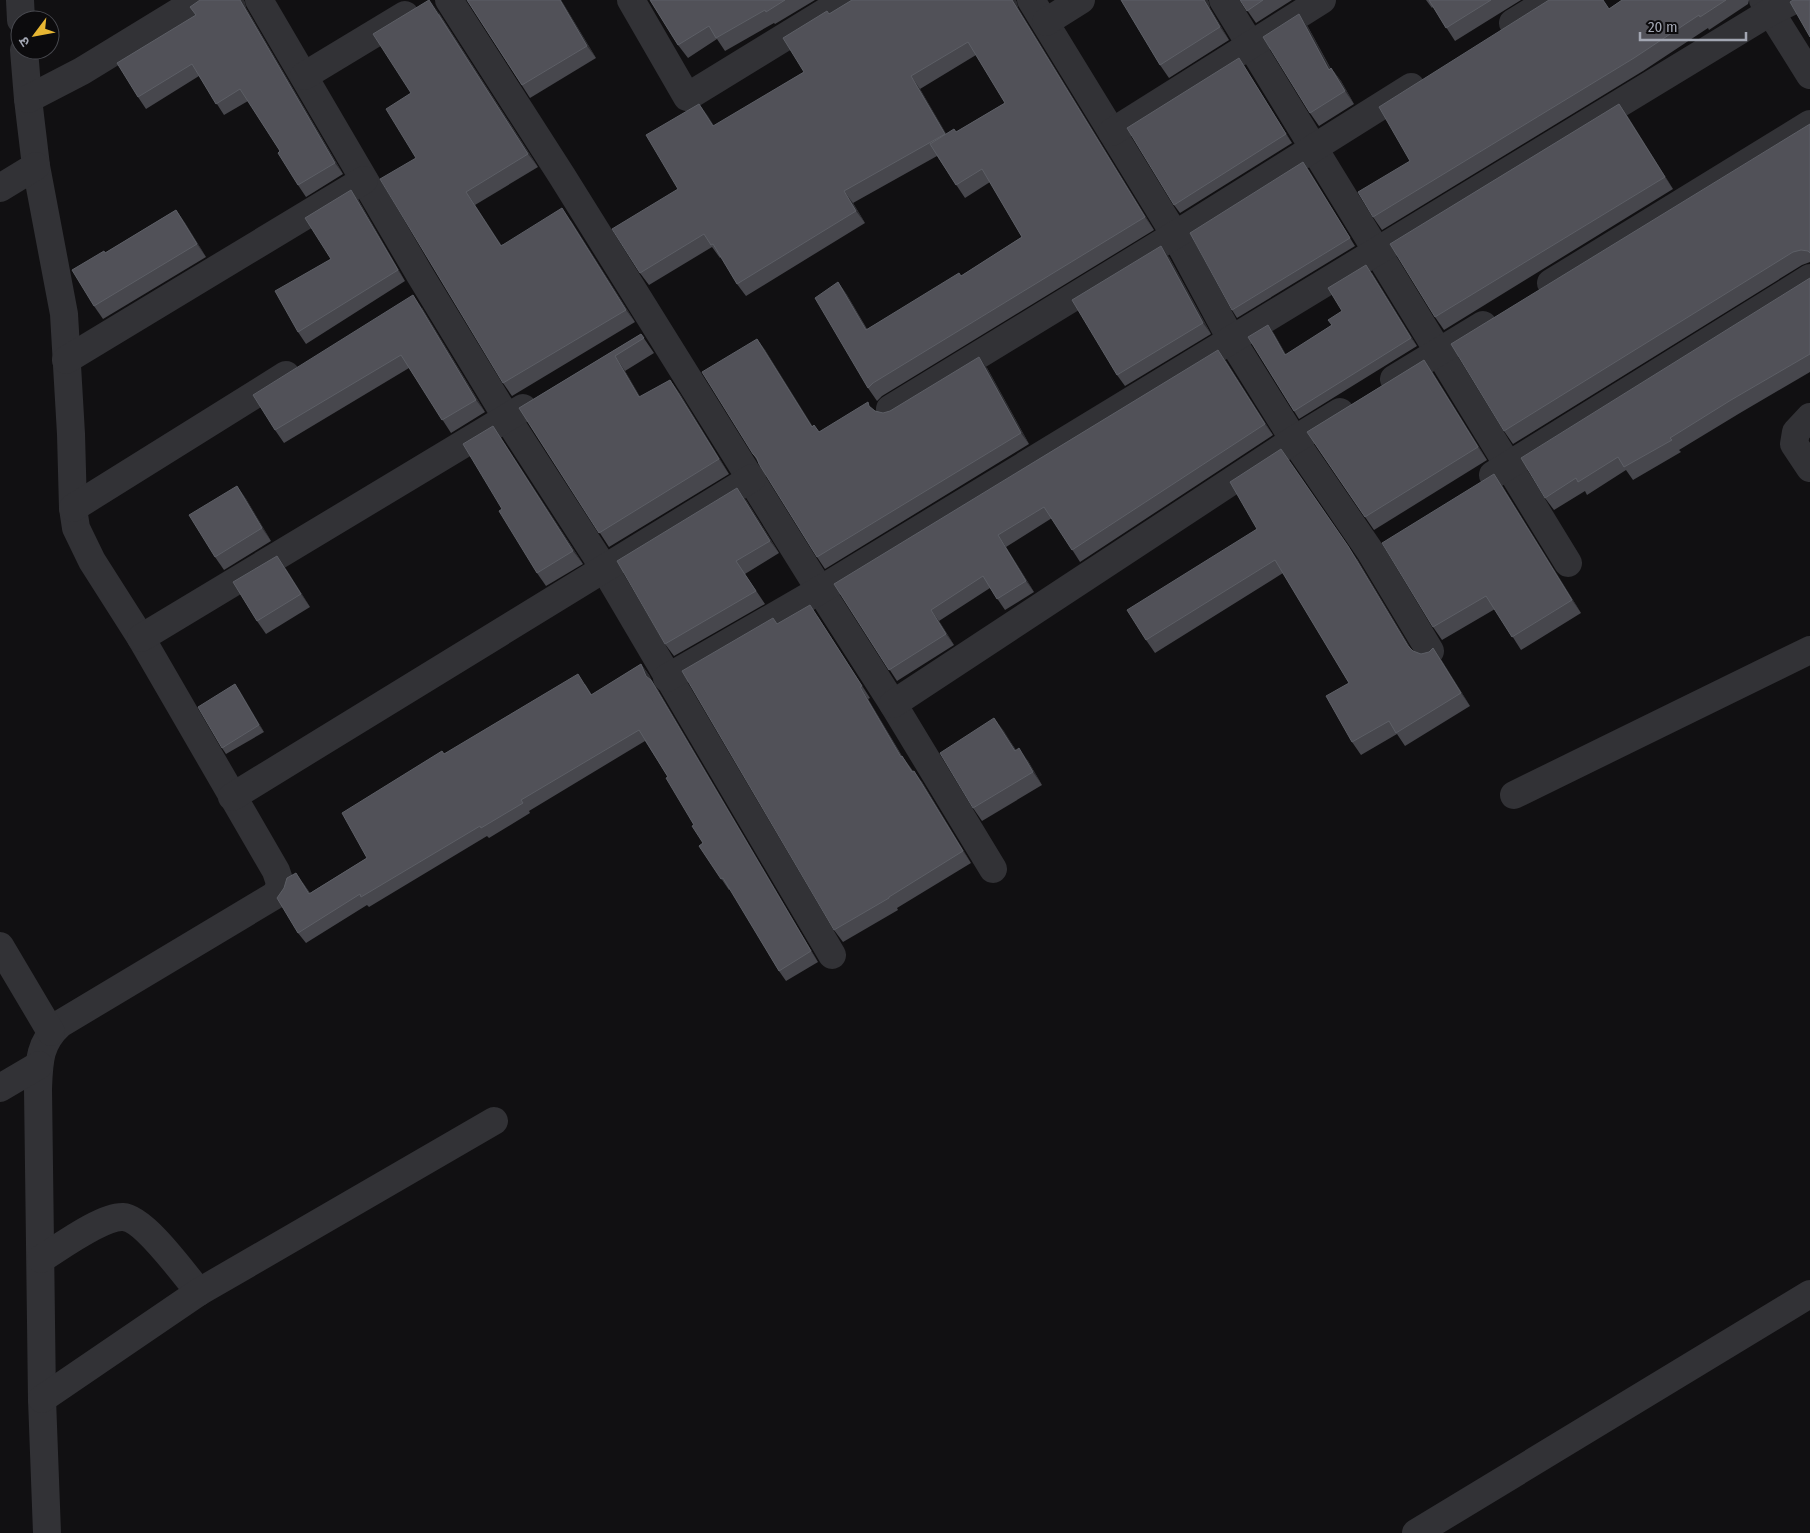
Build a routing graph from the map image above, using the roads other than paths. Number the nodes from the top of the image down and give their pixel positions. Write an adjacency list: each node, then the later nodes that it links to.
1 (198, 0): 20 (street)
2 (259, 0): 19 (street)
3 (430, 0): 19 (street)
4 (449, 0): 32 (street)
5 (631, 0): 11 (street)
6 (1081, 0): 13 (street)
7 (1223, 0): 15 (street)
8 (1322, 0): 15 (street)
9 (1550, 0): 14 (street)
10 (1794, 0): 12 (street)
11 (836, 2)
12 (1766, 6): 18 (street); 28 (street)
13 (1038, 11): 22 (street)
14 (1491, 37)
15 (1250, 45): 22 (street); 23 (street)
16 (25, 60): 20 (street)
17 (1432, 74): 23 (street)
18 (1810, 75)
19 (304, 76): 25 (street)
20 (28, 99): 24 (street)
21 (1810, 124): 30 (street)
22 (1112, 132): 27 (street)
23 (1314, 148): 27 (street); 28 (street)
24 (36, 166): 26 (street); 36 (street)
25 (364, 180): 36 (street); 41 (street)
26 (0, 188)
27 (1175, 235): 33 (street); 39 (street)
28 (1376, 251): 33 (street); 35 (street)
29 (1810, 278): 43 (street)
30 (1531, 295)
31 (1506, 310): 35 (street)
32 (656, 328): 34 (street); 45 (street)
33 (1231, 339): 42 (street); 52 (street)
34 (631, 343)
35 (1438, 352): 42 (street); 43 (street)
36 (66, 360): 47 (street)
37 (309, 360): 47 (street)
38 (540, 398): 41 (street)
39 (890, 409)
40 (1810, 417): 44 (street)
41 (507, 418): 51 (street); 53 (street)
42 (1294, 440): 49 (street); 57 (street)
43 (1508, 465): 46 (street); 50 (street)
44 (1810, 468)
45 (752, 478): 51 (street); 52 (street)
46 (1476, 486)
47 (73, 508): 53 (street)
48 (1394, 536): 49 (street)
49 (1370, 551): 55 (street)
50 (1568, 563)
51 (604, 568): 56 (street); 59 (street)
52 (820, 590): 56 (street); 57 (street)
53 (141, 638): 59 (street)
54 (1810, 650): 58 (street)
55 (1430, 651)
56 (667, 678): 62 (street)
57 (894, 704): 60 (street)
58 (1514, 795)
59 (232, 797): 63 (street)
60 (993, 869)
61 (2, 953): 63 (street)
62 (832, 955)
63 (51, 1032): 64 (street)
64 (38, 1065): 65 (street); 67 (street)
65 (0, 1088)
66 (494, 1122): 68 (street)
67 (41, 1259): 68 (street); 70 (street)
68 (199, 1292): 70 (street)
69 (1810, 1294): 72 (street)
70 (42, 1399): 71 (street)
71 (47, 1533)
72 (1416, 1533)

